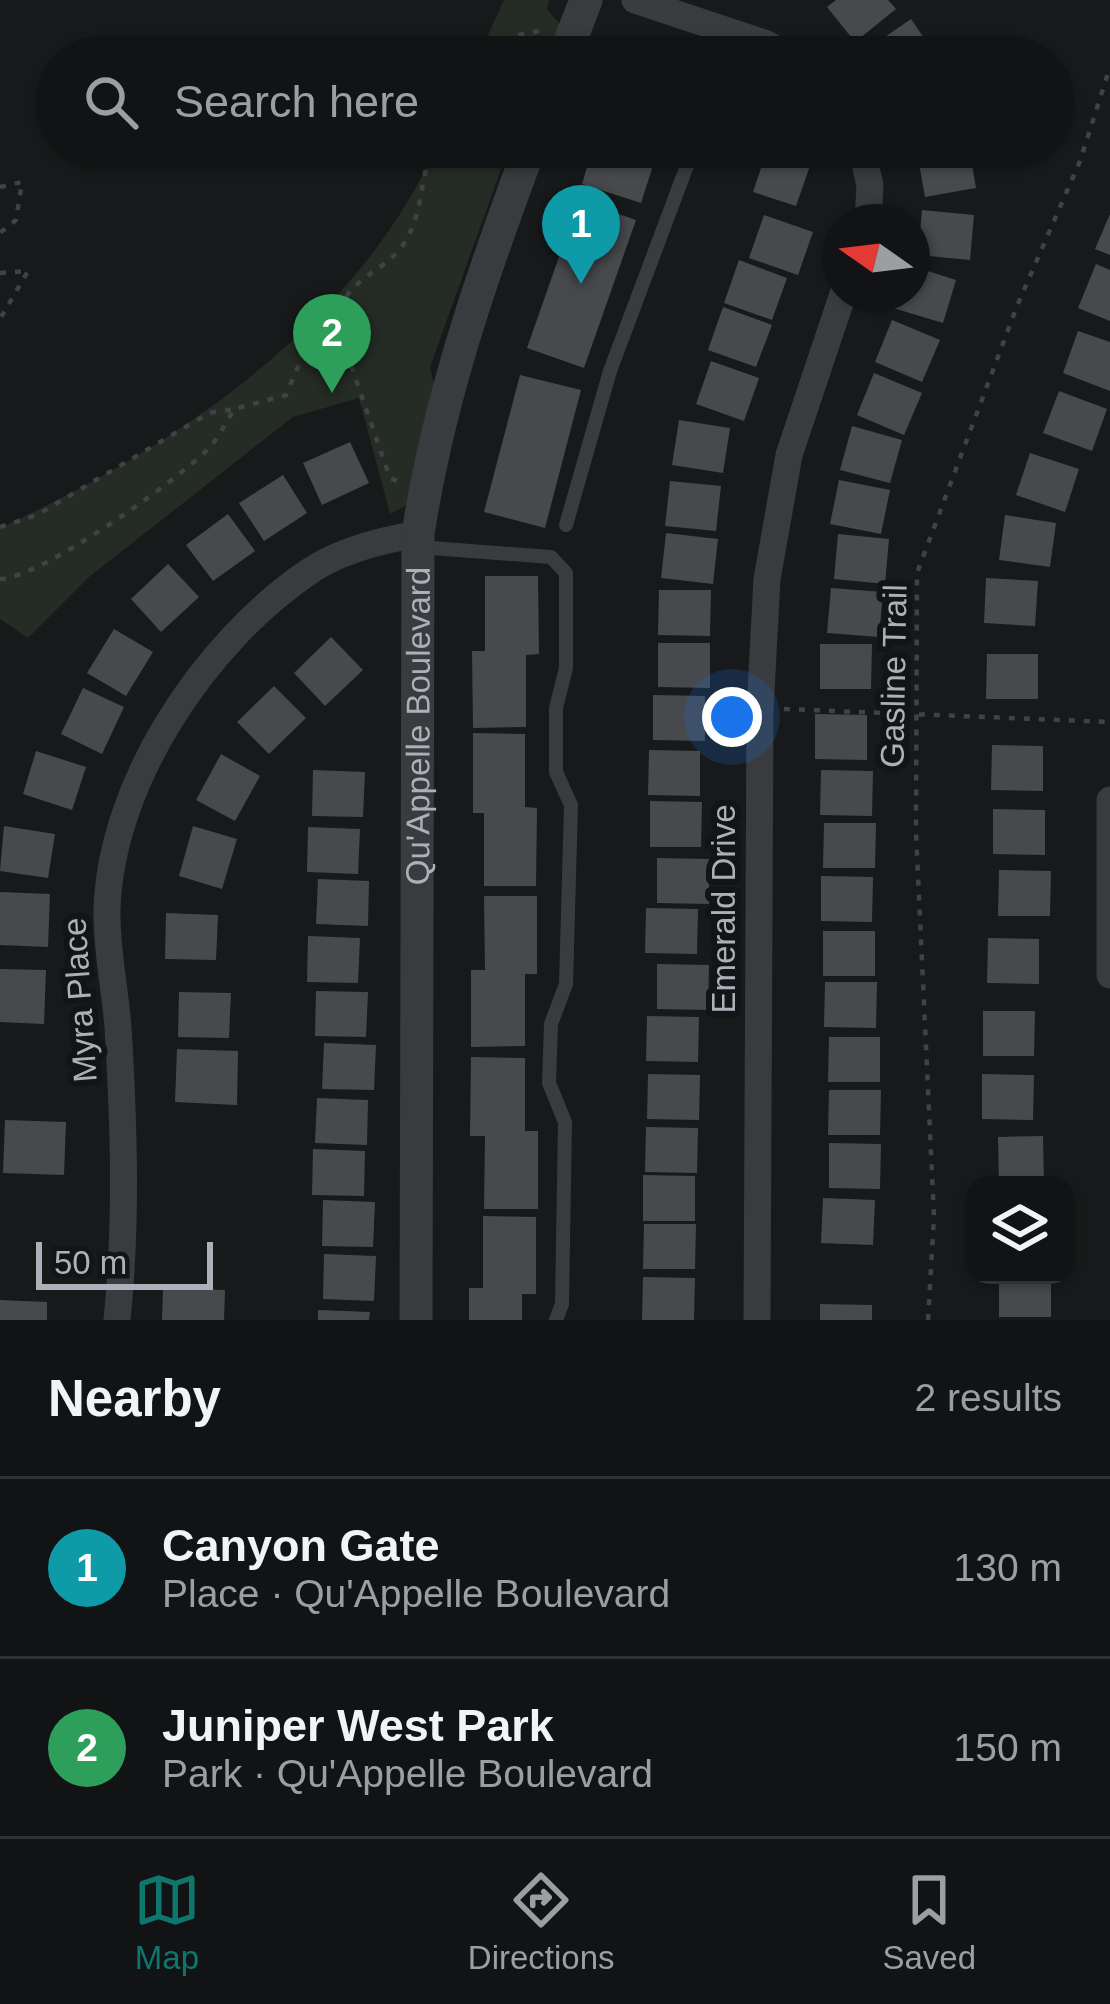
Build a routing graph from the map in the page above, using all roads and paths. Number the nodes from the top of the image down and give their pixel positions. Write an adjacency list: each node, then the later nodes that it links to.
1 (586, 0): 3 (street)
2 (635, 0): 4 (street)
3 (565, 36)
4 (724, 36)
5 (1110, 67): 24 (path, Gasline Trail)
6 (428, 168): 14 (path)
7 (522, 168): 18 (street, Qu'Appelle Boulevard)
8 (686, 168): 19 (lane)
9 (866, 168): 11 (street)
10 (0, 187): 12 (path)
11 (869, 204)
12 (0, 233)
13 (0, 274): 16 (path)
14 (338, 309): 17 (path); 18 (path)
15 (837, 312): 23 (street, Emerald Drive)
16 (0, 319)
17 (233, 410): 20 (path); 22 (path)
18 (425, 492): 21 (street, Qu'Appelle Boulevard)
19 (566, 525)
20 (0, 527)
21 (418, 541): 28 (street, Myra Place); 29 (street, Qu'Appelle Boulevard); 30 (lane)
22 (0, 579)
23 (760, 710): 24 (path); 31 (street, Emerald Drive)
24 (913, 711): 25 (path); 32 (path, Gasline Trail)
25 (1110, 722)
26 (1110, 800): 27 (street)
27 (1110, 975)
28 (117, 1320)
29 (416, 1320)
30 (556, 1320)
31 (757, 1320)
32 (928, 1320)

